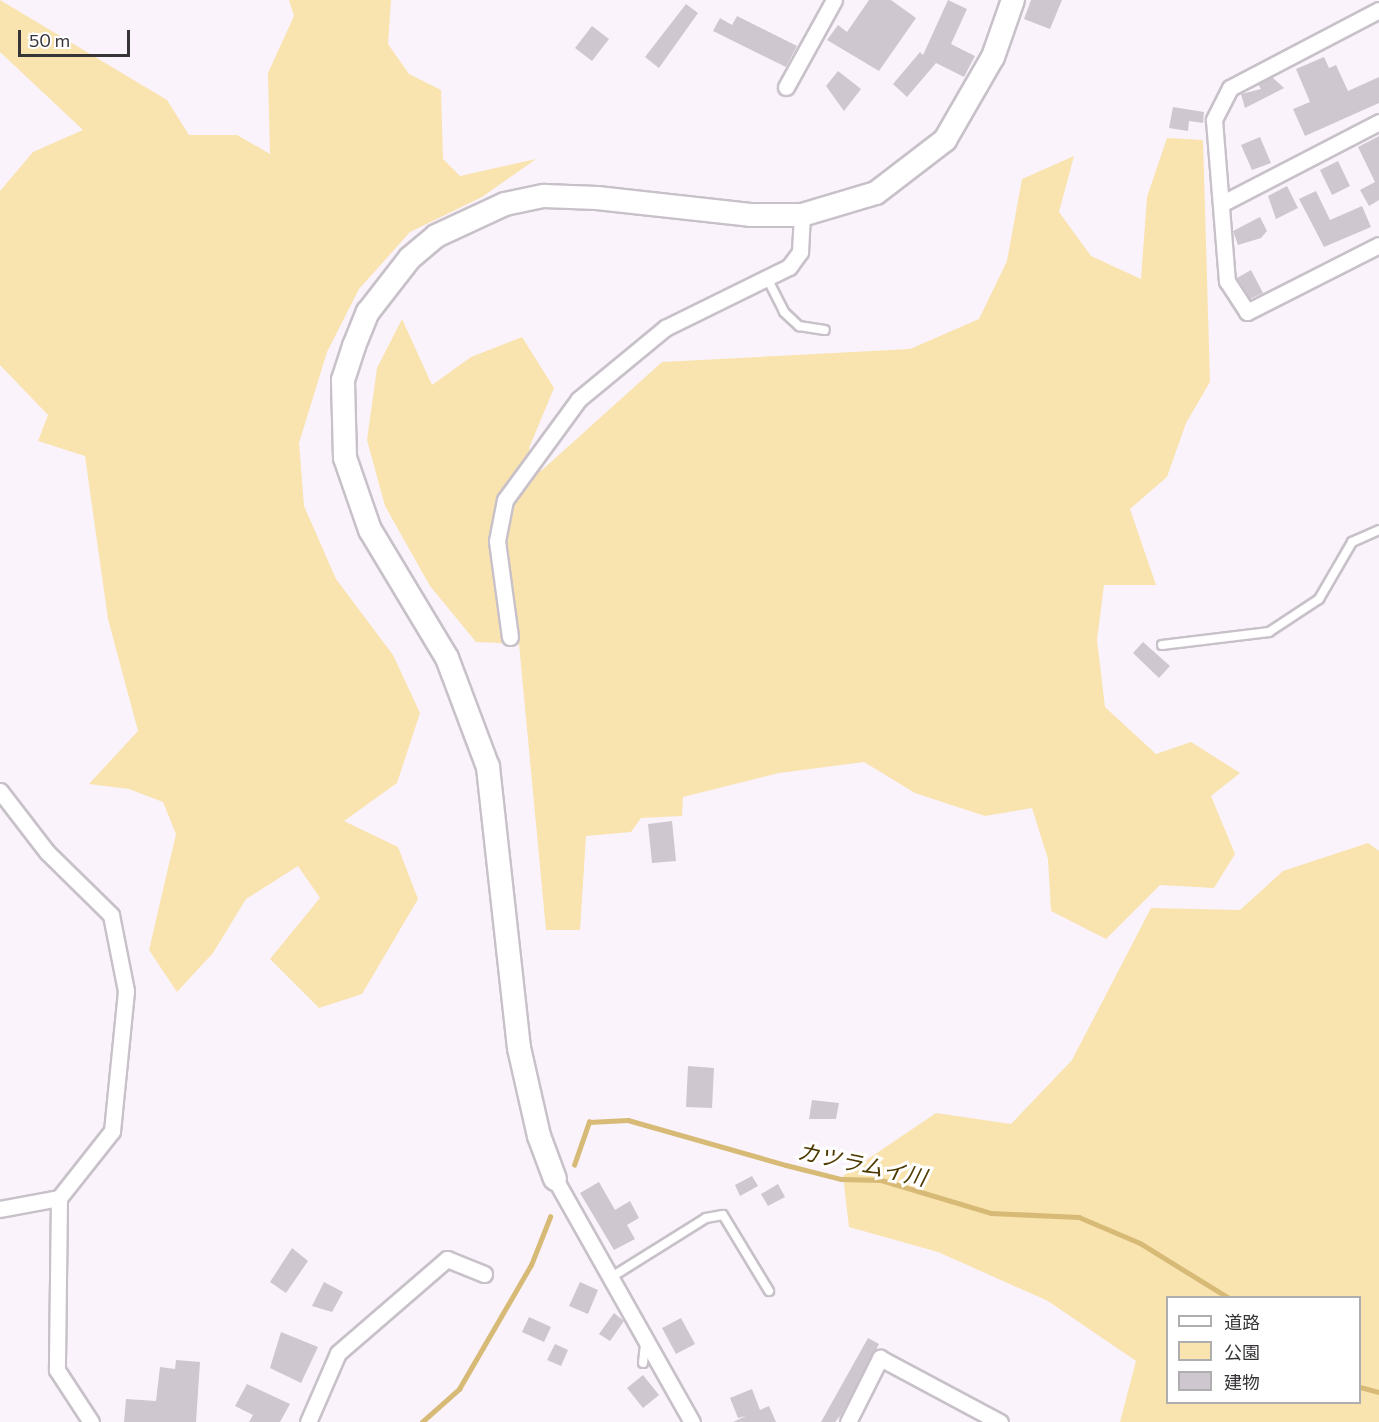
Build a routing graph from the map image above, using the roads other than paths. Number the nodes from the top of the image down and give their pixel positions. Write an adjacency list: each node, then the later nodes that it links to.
1 (834, 0): 4 (street)
2 (1013, 0): 7 (street)
3 (1379, 10): 6 (street)
4 (786, 87)
5 (1379, 122): 6 (street)
6 (1221, 204): 8 (street)
7 (802, 215): 9 (street); 15 (street)
8 (1379, 245)
9 (768, 280): 10 (lane); 12 (street)
10 (825, 330)
11 (1379, 530): 13 (lane)
12 (510, 637)
13 (1162, 645)
14 (0, 791): 16 (street)
15 (555, 1179): 19 (street)
16 (59, 1198): 17 (street); 23 (street)
17 (0, 1209)
18 (484, 1274): 24 (street)
19 (610, 1278): 20 (lane); 21 (street)
20 (768, 1291)
21 (646, 1340): 22 (lane); 25 (street)
22 (643, 1363)
23 (91, 1422)
24 (308, 1422)
25 (692, 1422)
26 (848, 1422): 27 (street)
27 (1000, 1422)

